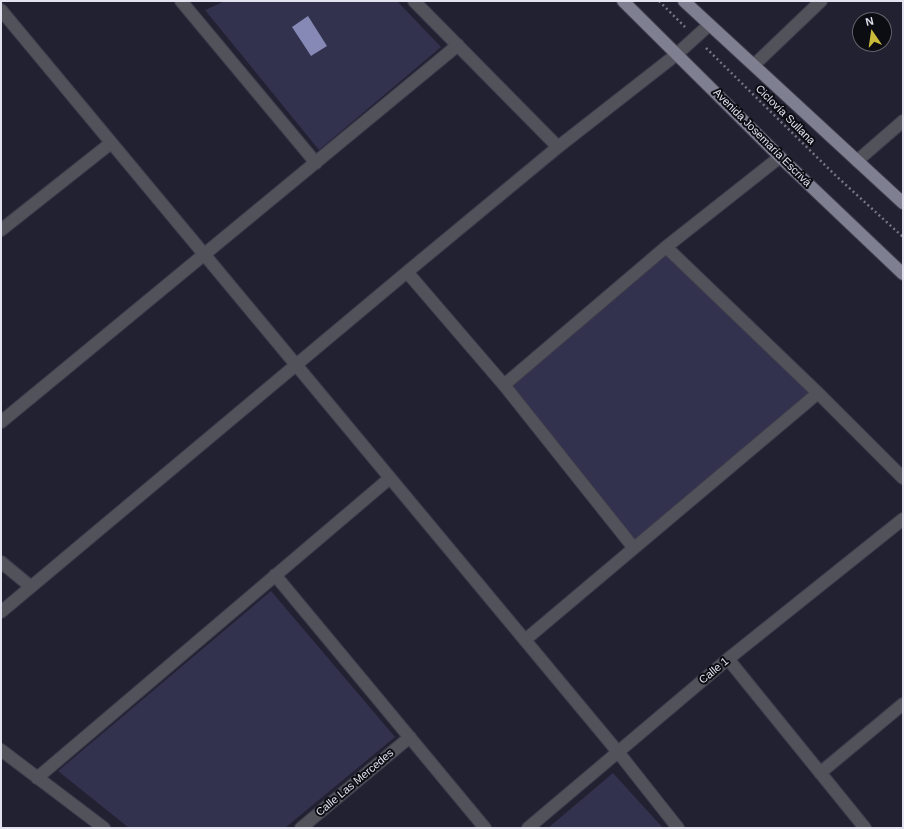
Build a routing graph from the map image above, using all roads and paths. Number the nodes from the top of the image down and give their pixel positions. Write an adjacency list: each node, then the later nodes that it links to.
1 (181, 1): 18 (street)
2 (414, 1): 10 (street)
3 (622, 1): 11 (main road, Avenida Josemaría Escrivá)
4 (659, 1): 9 (path, Ciclovía Sullana)
5 (684, 1): 8 (main road)
6 (821, 1): 12 (street)
7 (1, 10): 14 (street)
8 (709, 25): 9 (street); 12 (main road)
9 (695, 37): 11 (street); 21 (path, Ciclovía Sullana)
10 (458, 45): 15 (street); 18 (street)
11 (677, 54): 15 (street); 16 (main road, Avenida Josemaría Escrivá)
12 (754, 65): 17 (main road)
13 (903, 121): 17 (street)
14 (111, 143): 20 (street); 23 (street)
15 (558, 147): 24 (street)
16 (780, 157): 22 (street); 25 (main road, Avenida Josemaría Escrivá)
17 (857, 161): 19 (main road)
18 (316, 163): 23 (street)
19 (903, 203)
20 (1, 230)
21 (903, 237)
22 (666, 247): 27 (street); 28 (street)
23 (205, 254): 26 (street); 29 (street)
24 (407, 272): 26 (street); 27 (street)
25 (903, 274)
26 (296, 366): 30 (street); 36 (street)
27 (504, 385): 33 (street)
28 (818, 393): 31 (street); 33 (street)
29 (1, 422)
30 (390, 478): 35 (street); 38 (street)
31 (903, 478)
32 (903, 519): 39 (street, Calle 1)
33 (632, 547): 38 (street)
34 (1, 562): 36 (street)
35 (275, 575): 41 (street); 45 (street)
36 (30, 586): 37 (street)
37 (1, 612)
38 (525, 640): 43 (street)
39 (728, 660): 43 (street, Calle 1); 44 (street)
40 (903, 704): 44 (street)
41 (410, 737): 47 (street, Calle Las Mercedes); 48 (street)
42 (1, 750): 45 (street)
43 (618, 752): 49 (street, Calle 1); 50 (street)
44 (820, 773): 51 (street)
45 (37, 778): 46 (street)
46 (104, 828)
47 (301, 828)
48 (485, 828)
49 (528, 828)
50 (678, 828)
51 (865, 828)

